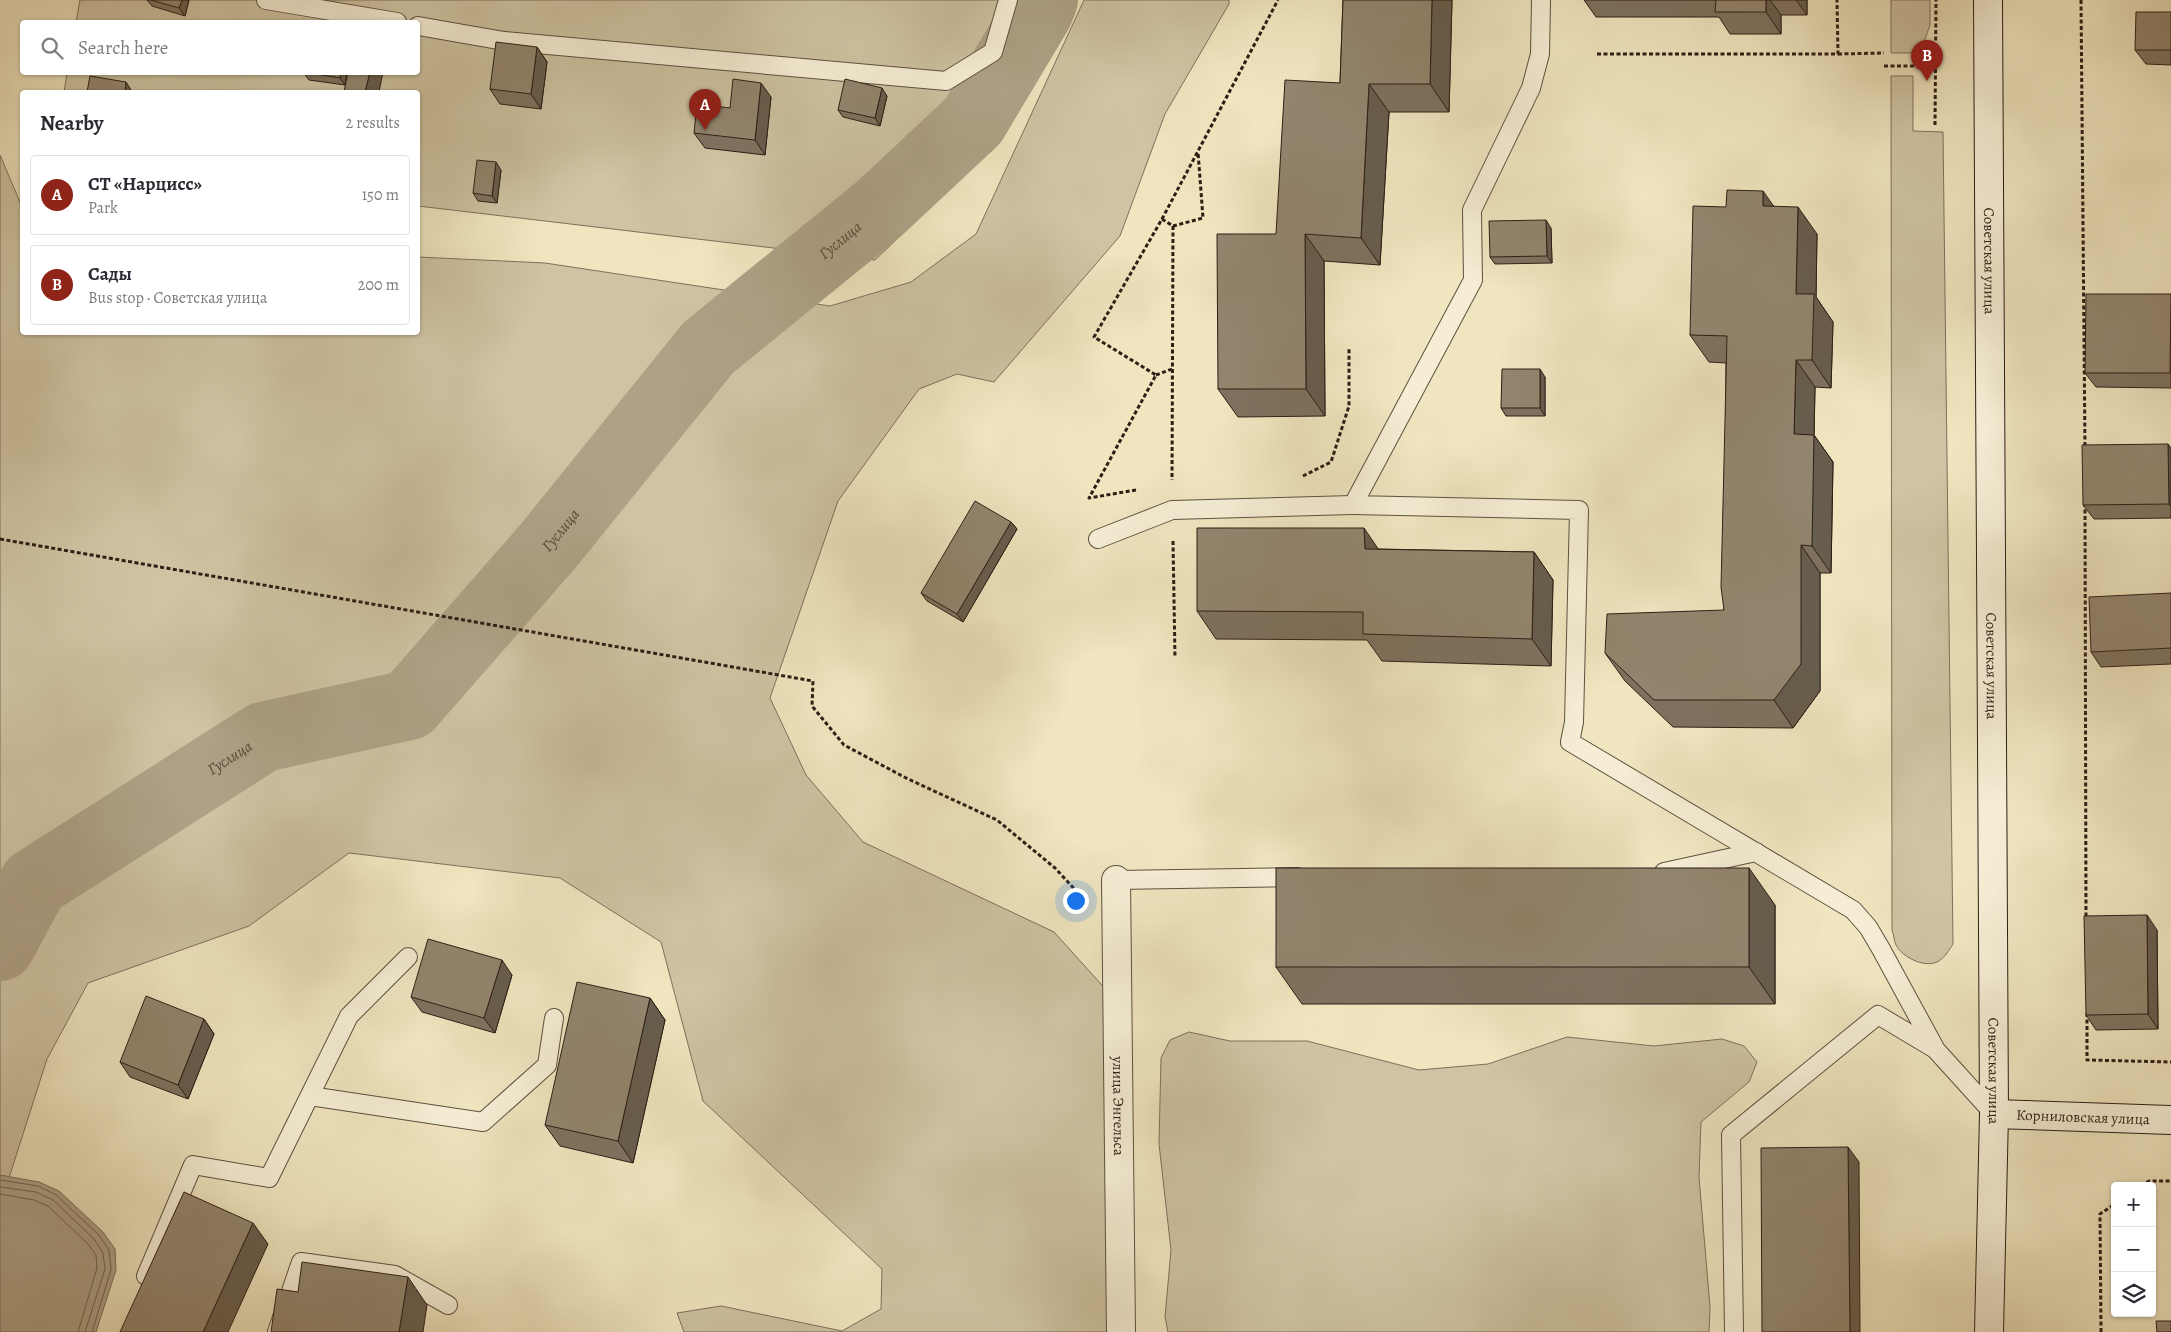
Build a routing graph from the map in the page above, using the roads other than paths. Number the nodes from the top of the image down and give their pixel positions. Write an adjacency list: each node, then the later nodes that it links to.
1 (266, 0): 5 (lane)
2 (1008, 0): 6 (lane)
3 (1541, 0): 7 (lane)
4 (1988, 0): 17 (main road, Советская улица)
5 (384, 20)
6 (420, 26)
7 (1353, 505): 8 (lane); 9 (lane)
8 (1098, 539)
9 (1756, 852): 10 (lane); 15 (lane)
10 (1643, 873)
11 (1315, 877): 12 (lane)
12 (1116, 880): 22 (main road, улица Энгельса)
13 (408, 957): 16 (lane)
14 (554, 1018): 16 (lane)
15 (1936, 1050): 17 (lane); 23 (lane)
16 (310, 1096): 19 (lane)
17 (1994, 1114): 18 (main road, Корниловская улица); 24 (main road, Советская улица)
18 (2171, 1120)
19 (141, 1288)
20 (448, 1305): 21 (lane)
21 (277, 1332)
22 (1121, 1332)
23 (1734, 1332)
24 (1989, 1332)

